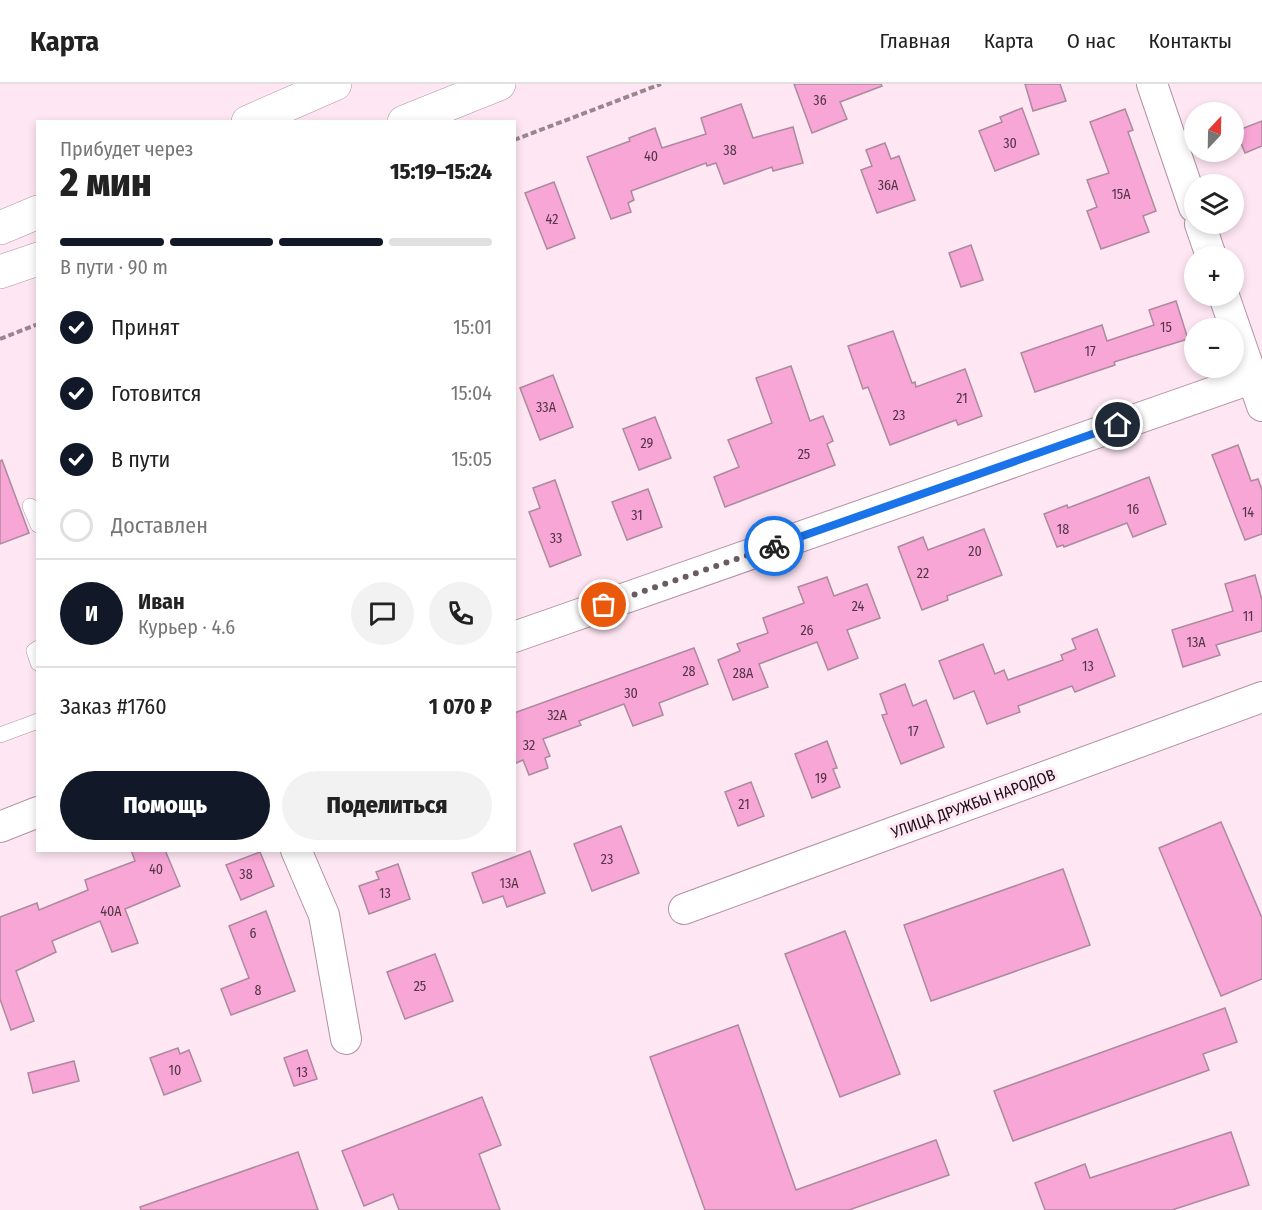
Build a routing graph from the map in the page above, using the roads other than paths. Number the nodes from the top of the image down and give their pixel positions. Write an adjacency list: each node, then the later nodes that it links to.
1 (335, 84): 4 (main road)
2 (500, 84): 5 (main road)
3 (1152, 84): 6 (street)
4 (253, 120)
5 (409, 120)
6 (1184, 178)
7 (36, 213): 8 (main road)
8 (1, 225)
9 (36, 260): 10 (main road)
10 (0, 272)
11 (1228, 306): 12 (street)
12 (1257, 376): 13 (street); 16 (street)
13 (1262, 406)
14 (30, 506): 15 (lane)
15 (36, 520)
16 (516, 636)
17 (1262, 697): 23 (street, УЛИЦА ДРУЖБЫ НАРОДОВ)
18 (36, 722): 19 (lane)
19 (0, 735)
20 (36, 813): 21 (street)
21 (0, 827)
22 (297, 852): 24 (street)
23 (684, 909)
24 (346, 1038)

